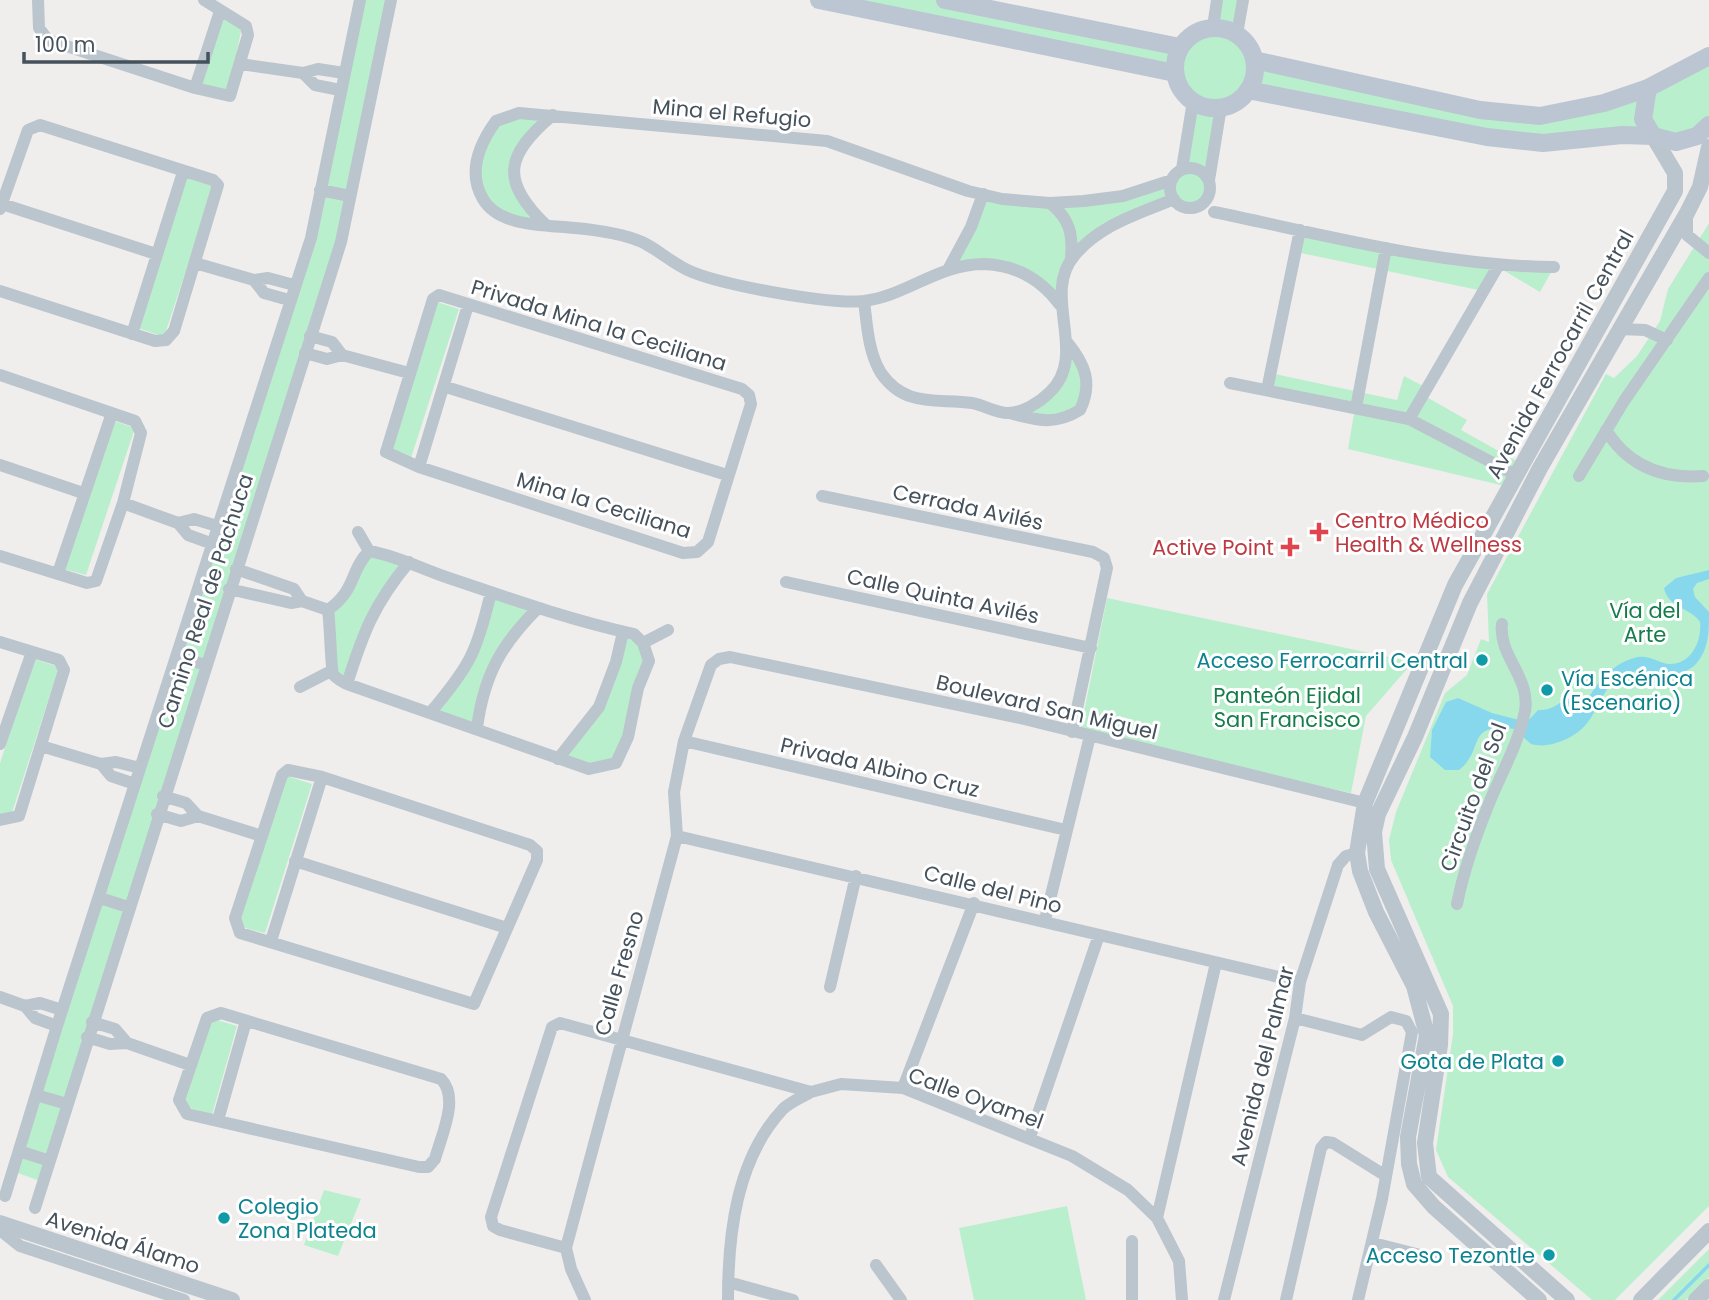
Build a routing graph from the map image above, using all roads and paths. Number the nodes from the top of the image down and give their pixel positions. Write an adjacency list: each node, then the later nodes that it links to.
1 (38, 0): 19 (street)
2 (204, 0): 9 (street)
3 (360, 0): 17 (street, Camino Real de Pachuca)
4 (391, 0): 35 (street, Camino Real de Pachuca)
5 (819, 0): 18 (main road)
6 (945, 0): 12 (main road)
7 (1217, 0): 10 (street)
8 (1242, 0): 11 (street)
9 (220, 11): 15 (street); 19 (street)
10 (1213, 27): 11 (main road); 12 (main road)
11 (1237, 34): 14 (main road)
12 (1180, 47): 18 (main road)
13 (1709, 56): 20 (main road)
14 (1254, 60): 20 (main road); 22 (main road)
15 (240, 64): 16 (street); 19 (street)
16 (303, 73): 17 (street); 21 (street)
17 (344, 73): 21 (street, Camino Real de Pachuca)
18 (1175, 74): 23 (main road)
19 (195, 88)
20 (1648, 88): 27 (main road)
21 (340, 90): 33 (street, Camino Real de Pachuca)
22 (1248, 90): 24 (main road); 27 (main road)
23 (1193, 102): 24 (main road); 29 (street)
24 (1221, 107): 32 (street)
25 (553, 115): 34 (street, Mina el Refugio); 41 (street); 41 (street, Mina el Refugio)
26 (1709, 125): 27 (main road)
27 (1653, 136): 81 (street, Avenida Ferrocarril Central)
28 (1709, 147): 40 (street, Avenida Ferrocarril Central)
29 (1182, 169): 31 (street); 32 (street)
30 (183, 172): 38 (street); 44 (street); 47 (street)
31 (1172, 180): 36 (street); 37 (street, Mina el Refugio)
32 (1209, 180): 36 (street)
33 (320, 190): 35 (street); 53 (street, Camino Real de Pachuca)
34 (983, 194): 37 (street, Mina el Refugio); 50 (street)
35 (350, 196): 62 (street, Camino Real de Pachuca)
36 (1174, 199): 46 (street)
37 (1050, 204): 46 (street)
38 (1, 207): 44 (street)
39 (1214, 212): 42 (street)
40 (1687, 213): 45 (street); 60 (street, Avenida Ferrocarril Central)
41 (546, 225): 57 (street, Mina el Refugio)
42 (1300, 230): 43 (street); 71 (street)
43 (1386, 248): 48 (street); 73 (street)
44 (156, 254): 61 (street)
45 (1709, 254)
46 (1071, 258): 59 (street)
47 (195, 263): 52 (street); 61 (street)
48 (1498, 267): 49 (street); 76 (street)
49 (1555, 267)
50 (949, 268): 57 (street, Mina el Refugio); 59 (street, Mina el Refugio)
51 (1709, 278): 63 (street)
52 (254, 280): 53 (street); 56 (street)
53 (294, 285): 56 (street, Camino Real de Pachuca)
54 (0, 290): 61 (street)
55 (436, 296): 58 (street, Privada Mina la Ceciliana); 67 (street, Mina la Ceciliana)
56 (289, 300): 88 (street, Camino Real de Pachuca)
57 (864, 301): 75 (street)
58 (468, 305): 70 (street); 72 (street, Privada Mina la Ceciliana)
59 (1060, 305): 64 (street)
60 (1619, 329): 63 (street); 143 (street, Avenida Ferrocarril Central)
61 (132, 334)
62 (310, 336): 65 (street, Camino Real de Pachuca); 66 (street)
63 (1667, 340): 77 (street)
64 (1067, 342): 75 (street); 75 (street)
65 (305, 354): 66 (street); 94 (street, Camino Real de Pachuca)
66 (342, 355): 67 (street)
67 (409, 373): 79 (street, Mina la Ceciliana)
68 (0, 376): 74 (street)
69 (1230, 383): 71 (street)
70 (446, 387): 79 (street); 80 (street)
71 (1267, 390): 73 (street)
72 (749, 395): 80 (street, Mina la Ceciliana)
73 (1356, 408): 76 (street)
74 (112, 413): 84 (street); 86 (street)
75 (1009, 413)
76 (1409, 419): 81 (street)
77 (1606, 430): 82 (street); 83 (street)
78 (0, 465): 84 (street)
79 (419, 467): 80 (street, Mina la Ceciliana)
80 (727, 475)
81 (1516, 475): 128 (street, Avenida Ferrocarril Central)
82 (1579, 476)
83 (1703, 476)
84 (83, 493): 95 (street)
85 (822, 496): 107 (street, Cerrada Avilés)
86 (123, 503): 87 (street); 95 (street)
87 (178, 523): 88 (street); 90 (street)
88 (218, 526): 90 (street, Camino Real de Pachuca)
89 (358, 532): 91 (street)
90 (213, 544): 109 (street, Camino Real de Pachuca)
91 (369, 551): 93 (street); 101 (street)
92 (0, 556): 95 (street)
93 (409, 562): 98 (street); 113 (street)
94 (236, 569): 97 (street, Camino Real de Pachuca); 99 (street)
95 (58, 573)
96 (786, 582): 107 (street, Calle Quinta Avilés)
97 (229, 589): 99 (street); 111 (street, Camino Real de Pachuca)
98 (491, 592): 100 (street); 115 (street)
99 (302, 601): 101 (street)
100 (538, 607): 104 (street); 116 (street)
101 (328, 610): 112 (street)
102 (1503, 624): 140 (street, Circuito del Sol)
103 (668, 630): 106 (street)
104 (623, 632): 106 (street); 122 (street)
105 (0, 642): 108 (street)
106 (643, 643): 122 (street)
107 (1091, 648): 117 (street)
108 (32, 652): 119 (street); 121 (street)
109 (178, 656): 111 (street); 124 (street, Camino Real de Pachuca)
110 (719, 659): 117 (street, Boulevard San Miguel); 120 (street, Calle Fresno)
111 (204, 665): 127 (street, Camino Real de Pachuca)
112 (331, 670): 113 (street); 114 (street)
113 (347, 684): 115 (street)
114 (300, 687)
115 (430, 713): 116 (street)
116 (477, 728): 122 (street)
117 (1072, 732): 118 (street, Boulevard San Miguel)
118 (1090, 736): 128 (street, Boulevard San Miguel); 132 (street)
119 (1, 738)
120 (684, 741): 132 (street, Privada Albino Cruz); 133 (street, Calle Fresno)
121 (41, 746): 123 (street); 131 (street)
122 (558, 759)
123 (102, 764): 124 (street); 126 (street)
124 (141, 768): 126 (street, Camino Real de Pachuca)
125 (323, 777): 134 (street); 136 (street); 144 (street)
126 (135, 784): 138 (street, Camino Real de Pachuca)
127 (163, 796): 129 (street, Camino Real de Pachuca); 130 (street)
128 (1365, 803): 135 (street, Avenida Ferrocarril Central)
129 (157, 814): 130 (street); 141 (street, Camino Real de Pachuca)
130 (198, 816): 134 (street)
131 (0, 820)
132 (1066, 830): 142 (street)
133 (677, 835): 137 (street, Calle del Pino); 159 (street, Calle Fresno)
134 (262, 836): 147 (street)
135 (1357, 853): 145 (street, Avenida Ferrocarril Central); 149 (street, Avenida del Palmar)
136 (295, 861): 144 (street); 147 (street)
137 (856, 876): 139 (street, Calle del Pino); 150 (street)
138 (100, 898): 141 (street); 153 (street, Camino Real de Pachuca)
139 (974, 903): 142 (street, Calle del Pino); 162 (street)
140 (1457, 904)
141 (128, 907): 156 (street, Camino Real de Pachuca)
142 (1045, 920): 146 (street, Calle del Pino)
143 (1401, 921): 145 (street); 196 (street, Avenida Ferrocarril Central)
144 (507, 928): 147 (street)
145 (1385, 929): 195 (street, Avenida Ferrocarril Central)
146 (1099, 935): 148 (street, Calle del Pino); 167 (street)
147 (271, 941)
148 (1216, 963): 149 (street, Calle del Pino); 173 (street)
149 (1300, 982): 154 (street, Avenida del Palmar)
150 (830, 987)
151 (0, 997): 152 (street)
152 (25, 1006): 153 (street); 157 (street)
153 (62, 1010): 157 (street, Camino Real de Pachuca)
154 (1294, 1018): 170 (street); 192 (street, Avenida del Palmar)
155 (246, 1021): 161 (street); 166 (street); 166 (street)
156 (92, 1022): 158 (street, Camino Real de Pachuca); 160 (street)
157 (57, 1026): 164 (street, Camino Real de Pachuca)
158 (88, 1037): 160 (street); 165 (street, Camino Real de Pachuca)
159 (620, 1038): 163 (street, Calle Oyamel); 179 (street, Calle Fresno); 179 (street, Calle Oyamel)
160 (127, 1043): 161 (street)
161 (190, 1065): 166 (street)
162 (903, 1088): 163 (street, Calle Oyamel); 167 (street, Calle Oyamel)
163 (811, 1092): 182 (street)
164 (36, 1095): 165 (street); 168 (street, Camino Real de Pachuca)
165 (66, 1104): 169 (street, Camino Real de Pachuca)
166 (218, 1120)
167 (1030, 1137): 173 (street, Calle Oyamel)
168 (19, 1151): 169 (street); 171 (street, Camino Real de Pachuca)
169 (50, 1160): 172 (street, Camino Real de Pachuca)
170 (1386, 1176): 178 (street); 193 (street)
171 (5, 1196)
172 (35, 1209)
173 (1157, 1218): 191 (street, Calle Oyamel)
174 (0, 1223): 185 (street, Avenida Álamo)
175 (0, 1230): 184 (street)
176 (1709, 1231): 197 (street)
177 (1132, 1241): 190 (street)
178 (1373, 1243): 180 (street); 194 (street)
179 (566, 1248): 186 (street)
180 (1436, 1259)
181 (876, 1265): 189 (street)
182 (728, 1282): 187 (street); 188 (street)
183 (1709, 1287): 198 (street)
184 (184, 1300)
185 (232, 1300)
186 (585, 1300)
187 (728, 1300)
188 (793, 1300)
189 (901, 1300)
190 (1132, 1300)
191 (1182, 1300)
192 (1224, 1300)
193 (1286, 1300)
194 (1358, 1300)
195 (1539, 1300)
196 (1567, 1300)
197 (1641, 1300)
198 (1696, 1300)

